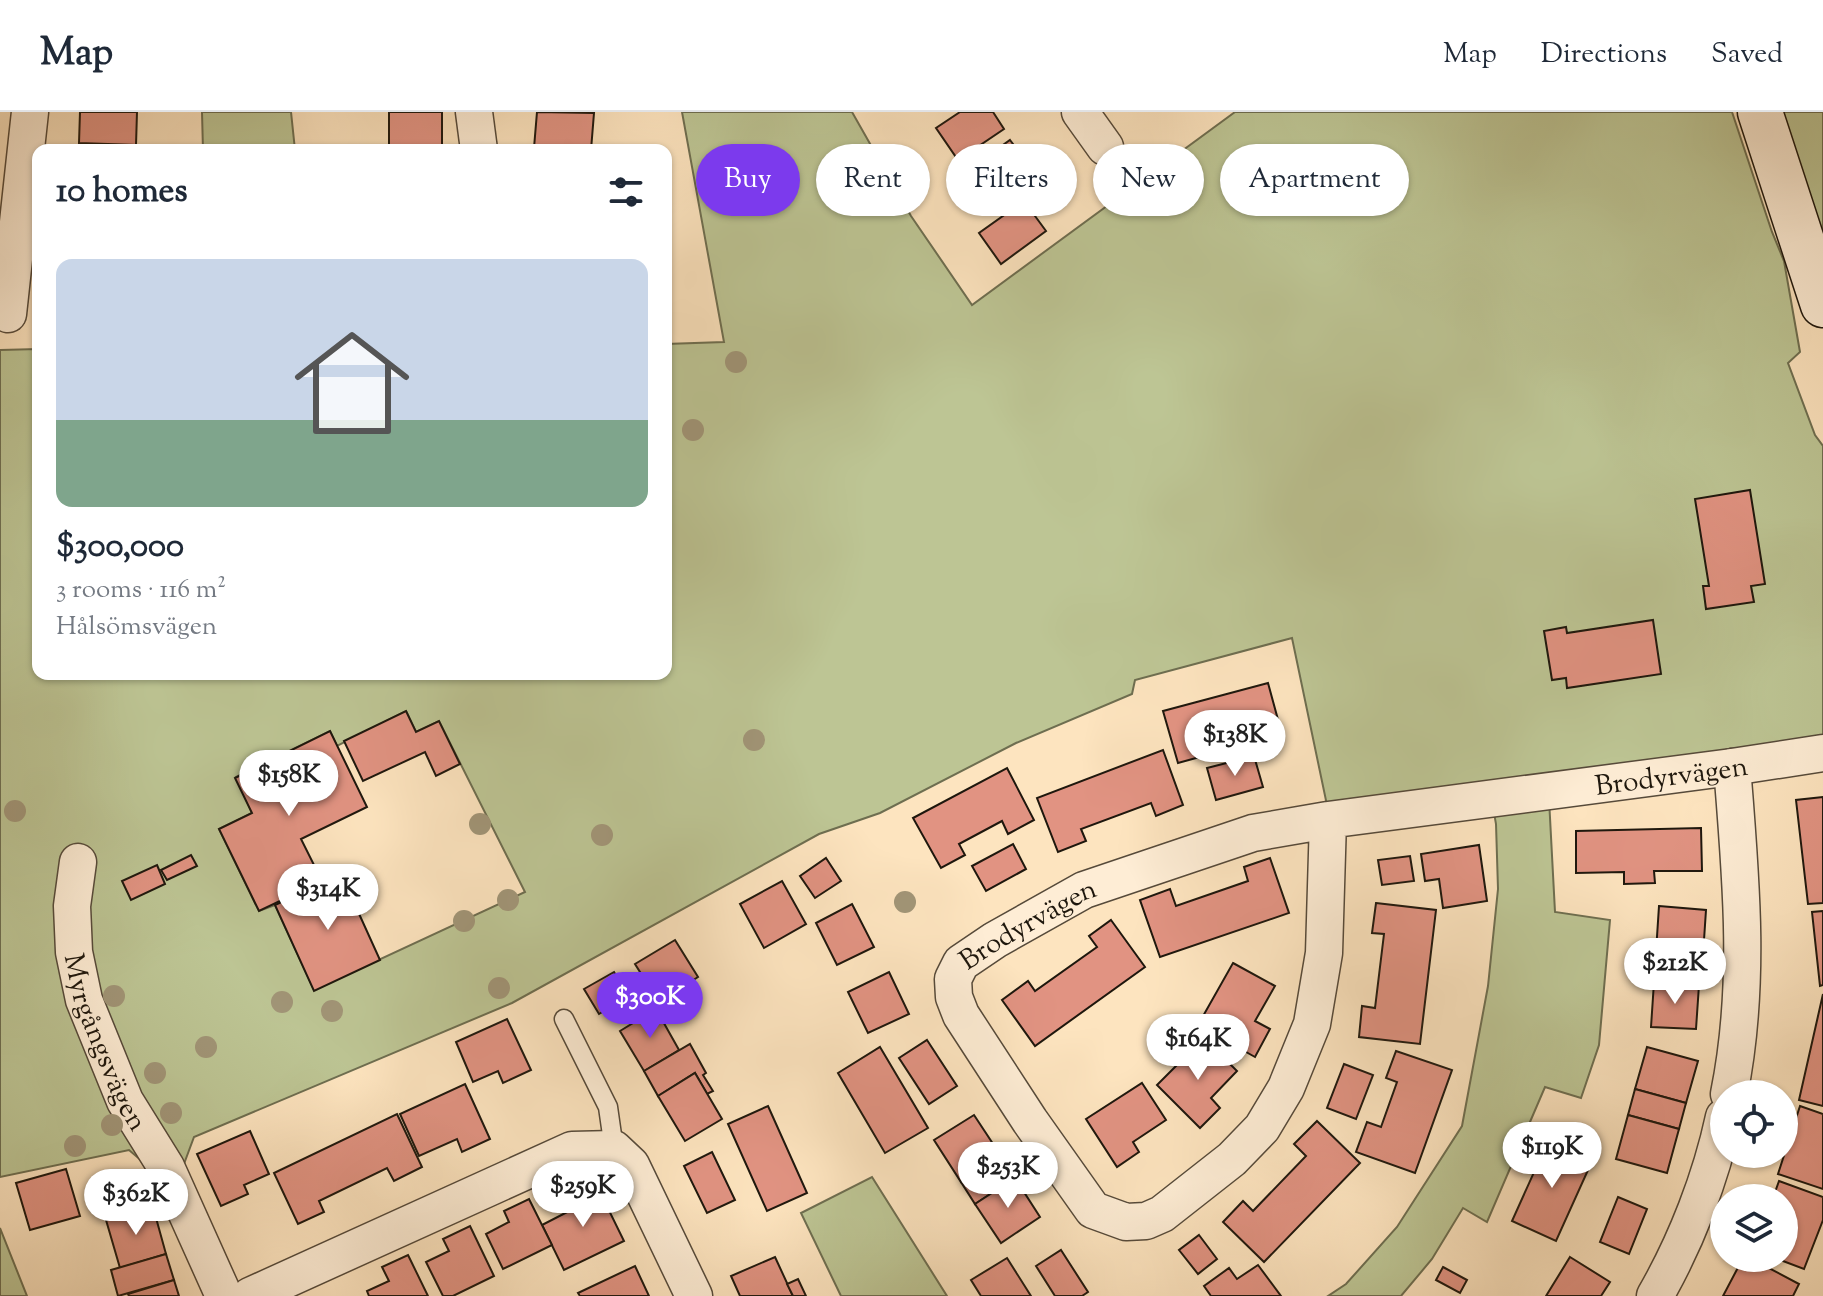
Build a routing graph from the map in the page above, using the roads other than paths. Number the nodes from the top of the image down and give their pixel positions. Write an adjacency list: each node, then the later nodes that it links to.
1 (30, 112): 8 (street)
2 (474, 112): 5 (street)
3 (1080, 112): 6 (street)
4 (1760, 112): 7 (street)
5 (478, 144)
6 (1103, 144)
7 (1823, 305)
8 (8, 314)
9 (1823, 753): 10 (street, Brodyrvägen)
10 (1732, 767): 11 (street, Brodyrvägen); 14 (street)
11 (1328, 820): 11 (street, Brodyrvägen)
12 (78, 862): 17 (street, Myrgångsvägen)
13 (564, 1019): 15 (lane)
14 (1732, 1080)
15 (614, 1149): 18 (street); 19 (street)
16 (1710, 1168): 20 (street)
17 (224, 1296)
18 (250, 1296)
19 (694, 1296)
20 (1655, 1296)

